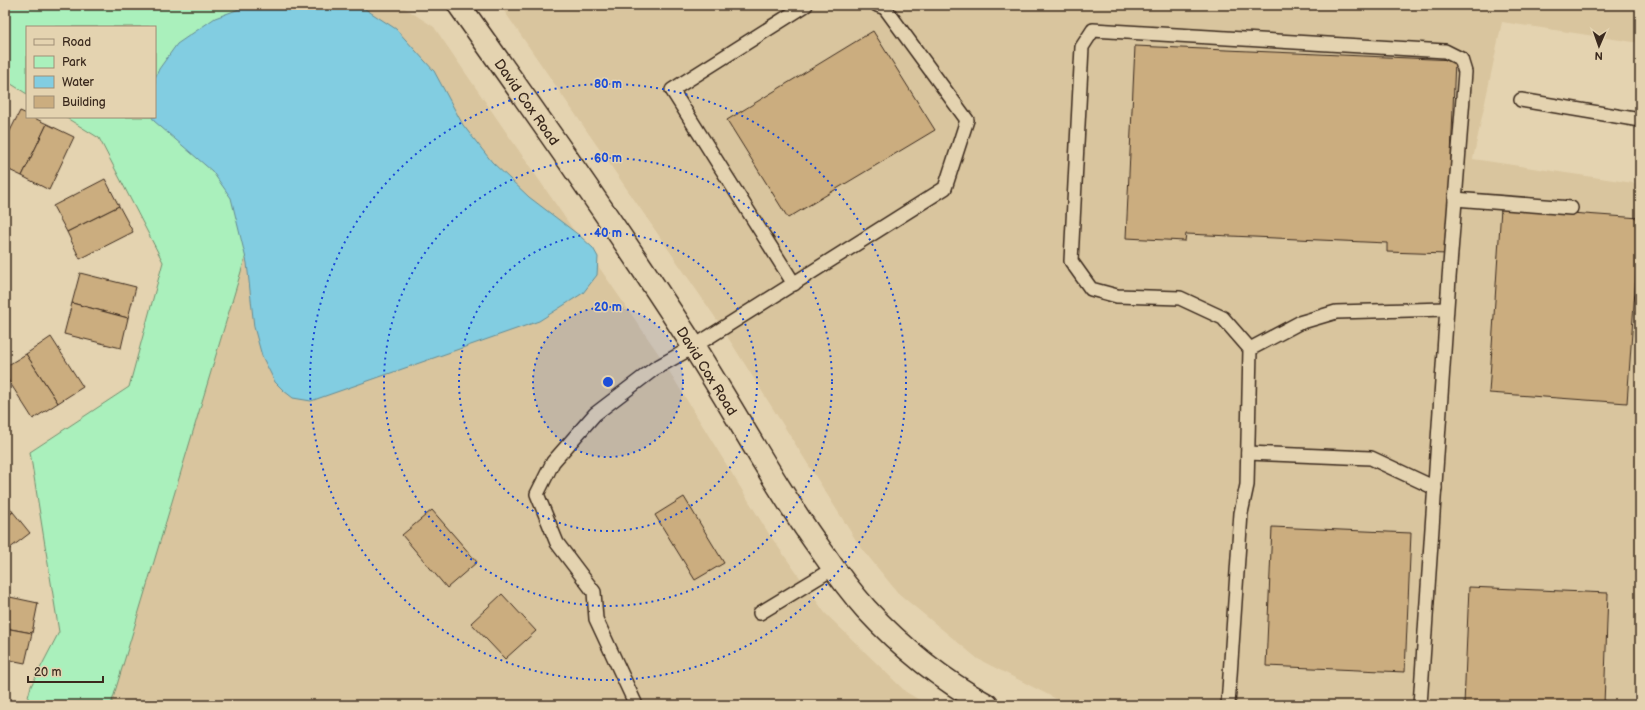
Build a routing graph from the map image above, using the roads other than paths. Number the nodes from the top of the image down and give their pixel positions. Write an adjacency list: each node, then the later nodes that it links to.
1 (459, 5): 10 (main road, David Cox Road)
2 (806, 5): 8 (lane)
3 (877, 5): 8 (lane)
4 (1520, 100): 5 (lane)
5 (1640, 120)
6 (1455, 199): 7 (lane); 9 (lane); 11 (lane)
7 (1571, 208)
8 (794, 284): 10 (lane)
9 (1446, 309): 11 (lane); 13 (lane)
10 (693, 347): 14 (main road, David Cox Road); 16 (lane)
11 (1250, 349): 12 (lane)
12 (1248, 453): 13 (lane); 18 (lane)
13 (1435, 488): 19 (lane)
14 (834, 568): 15 (lane); 17 (main road, David Cox Road)
15 (760, 613)
16 (636, 705)
17 (987, 705)
18 (1228, 705)
19 (1420, 705)

